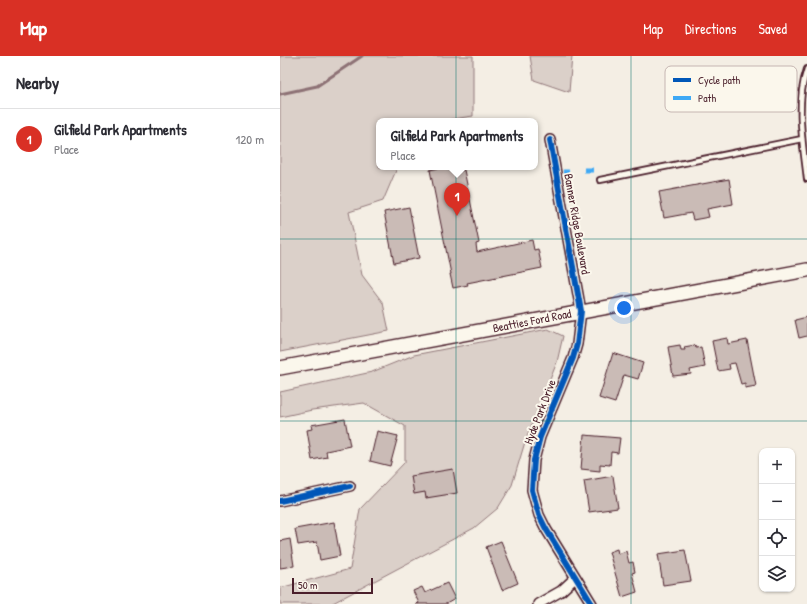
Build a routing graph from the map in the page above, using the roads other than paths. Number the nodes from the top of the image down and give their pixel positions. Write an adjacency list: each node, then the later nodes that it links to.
1 (807, 69): 2 (lane)
2 (802, 139): 4 (lane); 5 (lane)
3 (550, 140): 7 (street, Banner Ridge Boulevard)
4 (807, 179)
5 (600, 180)
6 (807, 270): 7 (main road, Beatties Ford Road)
7 (581, 311): 8 (main road, Beatties Ford Road); 11 (street, Hyde Park Drive)
8 (280, 368)
9 (350, 486): 10 (street)
10 (280, 501)
11 (575, 578): 12 (street); 13 (street, Hyde Park Drive)
12 (538, 604)
13 (592, 604)

